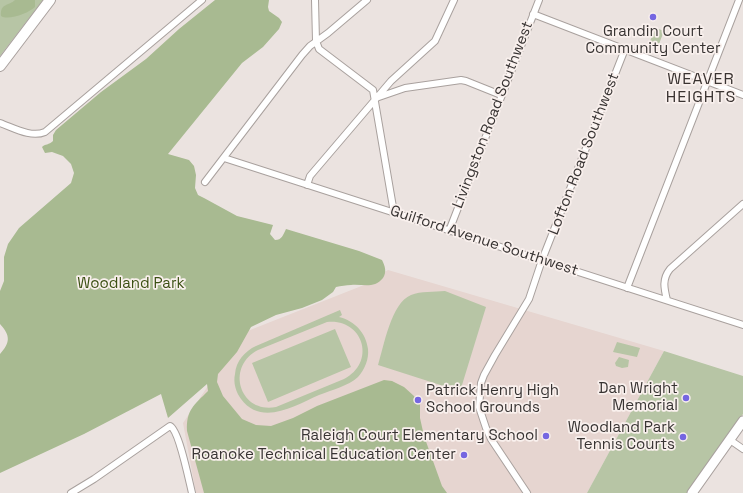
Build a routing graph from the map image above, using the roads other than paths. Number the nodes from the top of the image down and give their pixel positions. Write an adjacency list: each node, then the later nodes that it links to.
1 (50, 0): 11 (main road)
2 (202, 0): 16 (street)
3 (315, 0): 9 (street)
4 (367, 0): 9 (street)
5 (454, 0): 15 (street)
6 (539, 0): 8 (street, Livingston Road Southwest)
7 (739, 0): 12 (street)
8 (533, 14): 10 (street); 13 (street, Livingston Road Southwest)
9 (316, 41): 15 (street); 17 (street)
10 (625, 49): 12 (street); 23 (street, Lofton Road Southwest)
11 (0, 66)
12 (707, 82): 14 (street); 24 (street)
13 (501, 95): 15 (street); 22 (street, Livingston Road Southwest)
14 (743, 95)
15 (375, 98): 19 (street); 21 (street)
16 (0, 123)
17 (224, 158): 18 (street); 19 (street, Guilford Avenue Southwest)
18 (205, 182)
19 (307, 185): 21 (street, Guilford Avenue Southwest)
20 (743, 204): 25 (street)
21 (394, 213): 22 (street, Guilford Avenue Southwest)
22 (449, 231): 23 (street, Guilford Avenue Southwest)
23 (542, 260): 24 (street, Guilford Avenue Southwest); 32 (street, Lofton Road Southwest)
24 (627, 288): 25 (street, Guilford Avenue Southwest)
25 (667, 300): 26 (street, Guilford Avenue Southwest)
26 (743, 325)
27 (743, 421): 28 (street)
28 (730, 440): 29 (street); 33 (street)
29 (743, 449)
30 (70, 493): 31 (street)
31 (192, 493)
32 (527, 493)
33 (692, 493)

